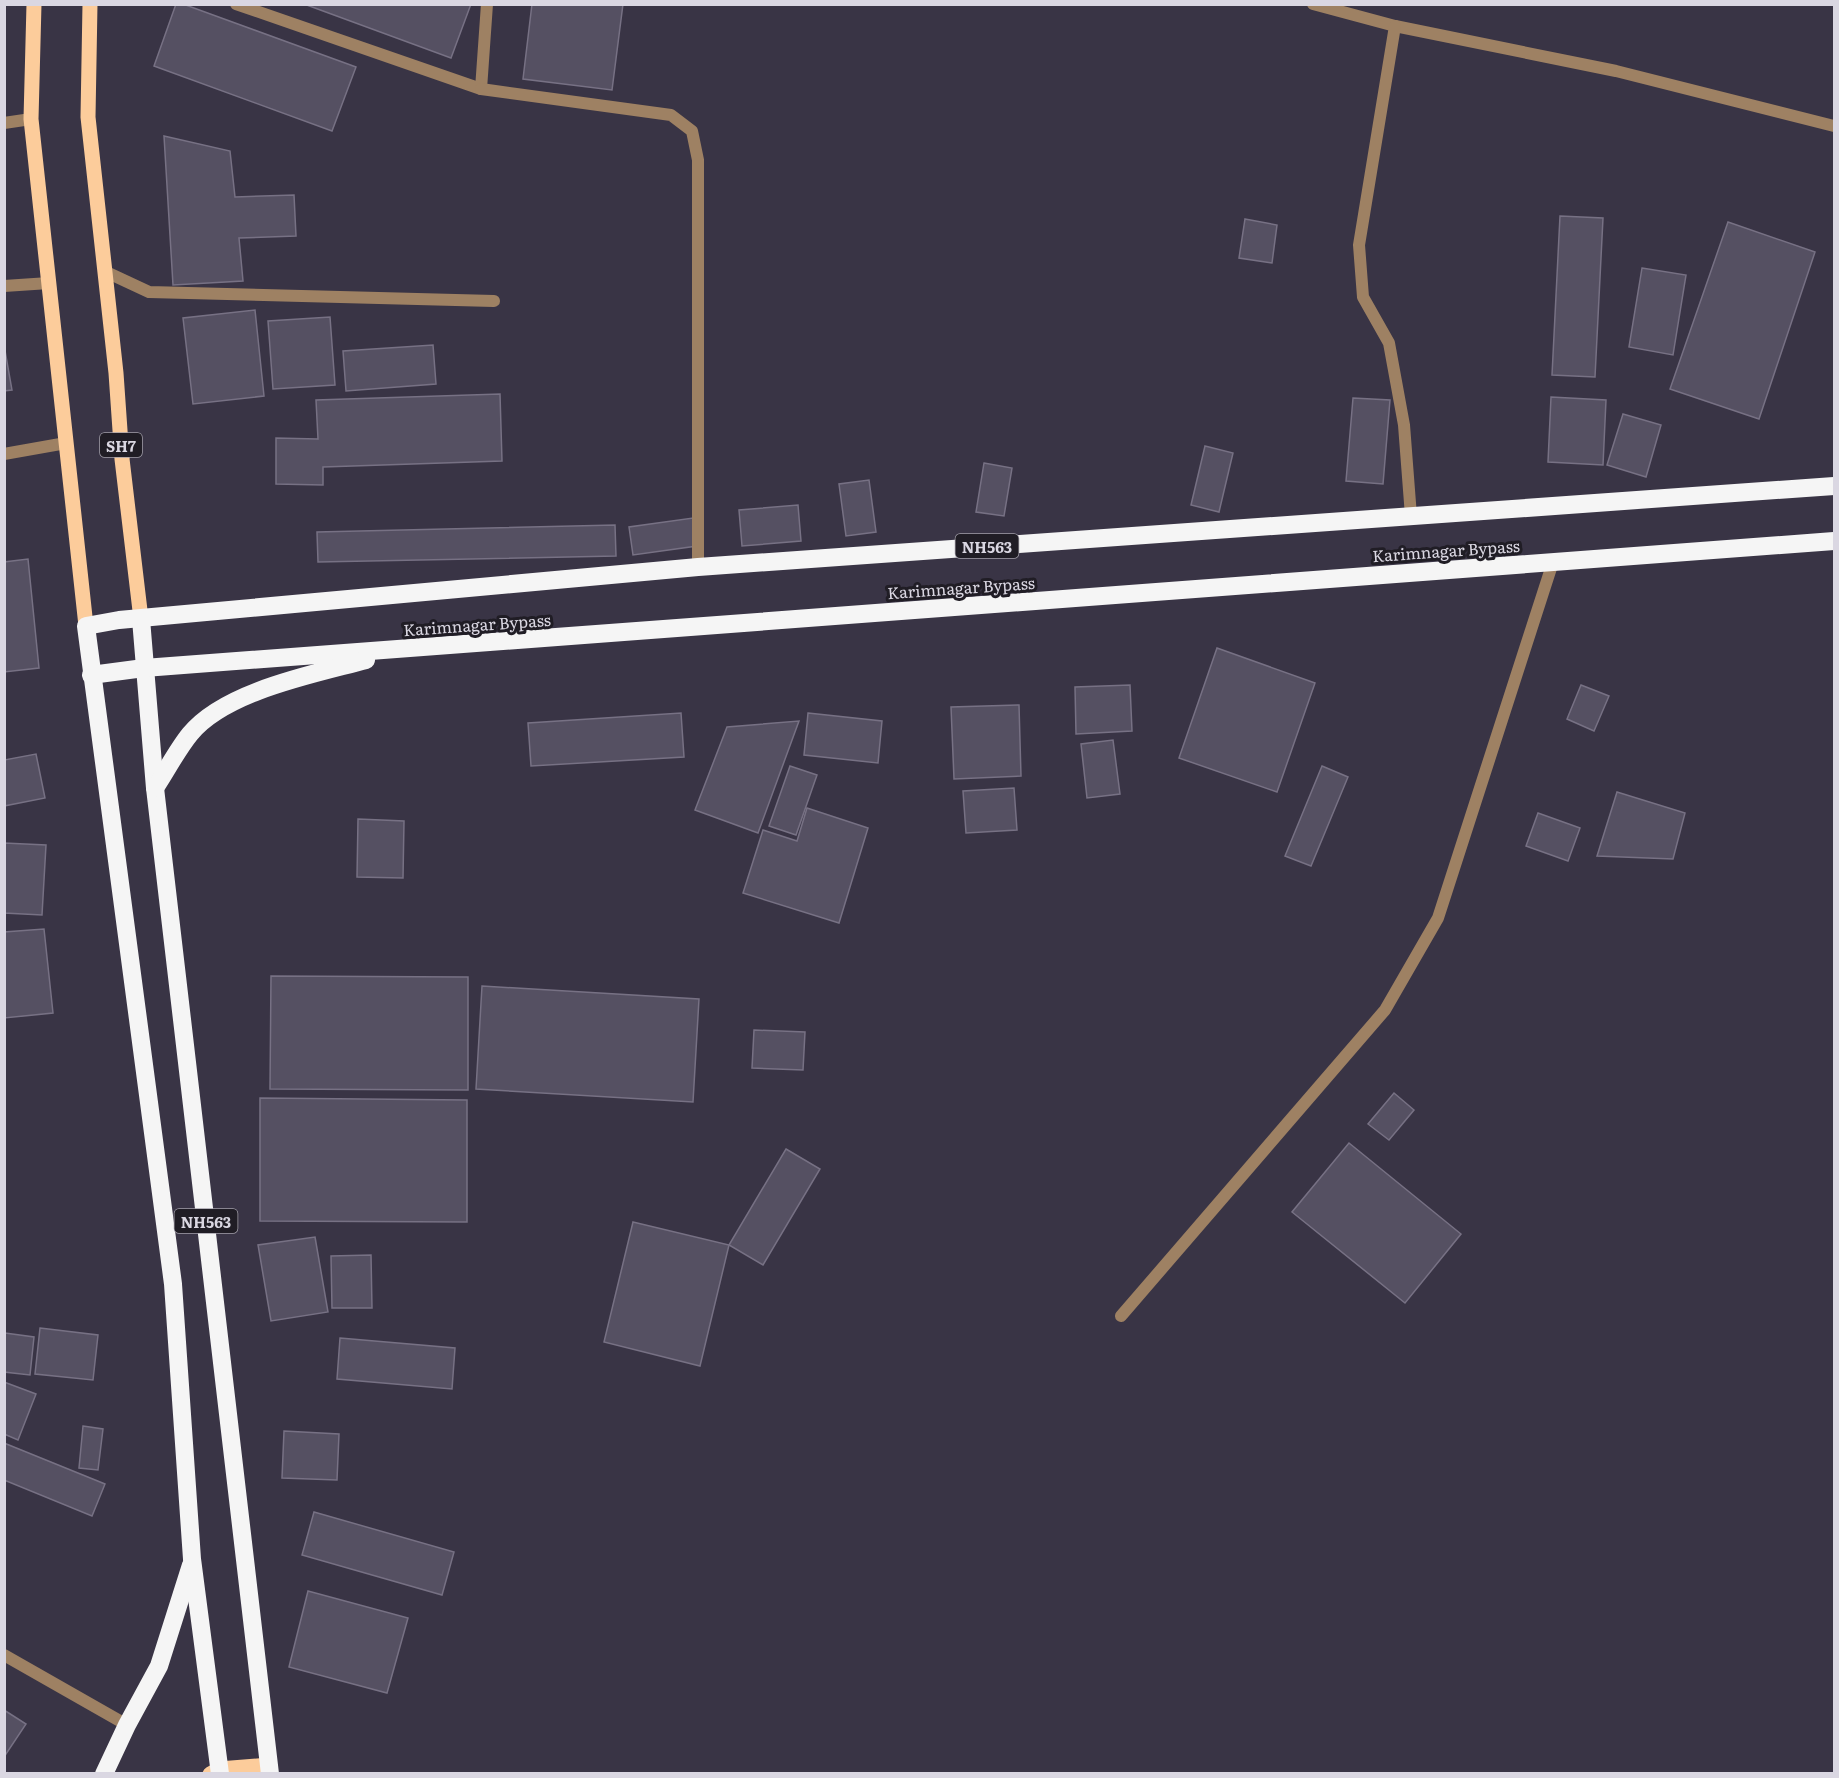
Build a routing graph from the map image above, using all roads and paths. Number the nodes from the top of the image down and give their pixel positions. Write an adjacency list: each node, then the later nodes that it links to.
1 (34, 4): 8 (main road)
2 (90, 4): 11 (main road, SH7)
3 (236, 4): 7 (street)
4 (487, 4): 7 (street)
5 (1313, 4): 6 (street)
6 (1395, 26): 10 (street); 18 (street)
7 (481, 89): 21 (street)
8 (31, 119): 9 (street); 12 (main road)
9 (4, 123)
10 (1834, 126)
11 (104, 271): 14 (street); 22 (main road, SH7)
12 (49, 284): 13 (street); 15 (main road)
13 (4, 286)
14 (494, 301)
15 (66, 443): 16 (street); 23 (main road)
16 (4, 454)
17 (1834, 486): 18 (highway, NH563)
18 (1411, 516): 21 (highway, NH563)
19 (1834, 541): 20 (highway, Karimnagar Bypass)
20 (1553, 562): 24 (highway, Karimnagar Bypass); 28 (street)
21 (698, 567): 22 (highway, NH563)
22 (141, 619): 23 (highway, NH563); 25 (highway, NH563)
23 (86, 626): 26 (highway, NH563)
24 (405, 649): 25 (highway, Karimnagar Bypass); 27 (highway)
25 (144, 668): 26 (highway, Karimnagar Bypass); 27 (highway, NH563)
26 (91, 675): 29 (highway, NH563)
27 (155, 788): 32 (highway, NH563)
28 (1121, 1316)
29 (192, 1559): 31 (highway); 33 (highway, NH563)
30 (4, 1655): 31 (street)
31 (127, 1725): 34 (highway)
32 (270, 1769): 33 (main road)
33 (216, 1772)
34 (104, 1773)

